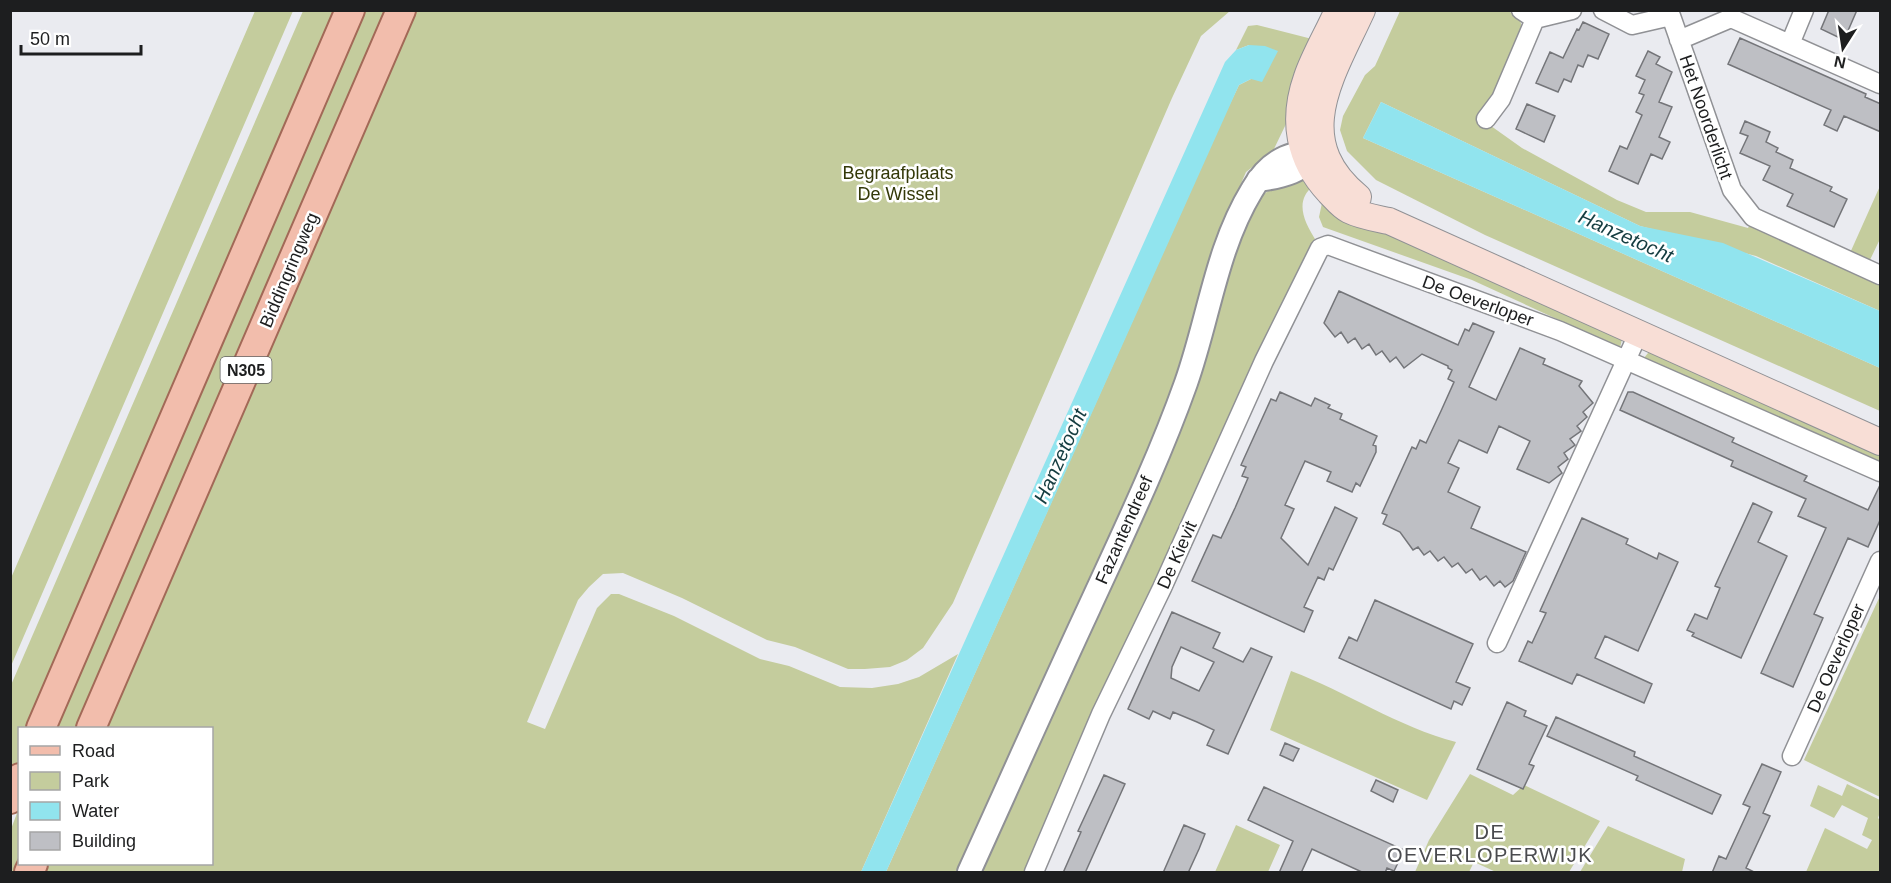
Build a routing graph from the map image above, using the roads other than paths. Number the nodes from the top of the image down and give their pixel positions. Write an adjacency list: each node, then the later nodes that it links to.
1 (350, 10): 23 (main road, N305)
2 (401, 10): 24 (main road, Biddingringweg / N305)
3 (1338, 10): 14 (main road)
4 (1362, 10): 14 (main road)
5 (1572, 10): 9 (street)
6 (1603, 10): 8 (street, Het Noorderlicht)
7 (1804, 10): 11 (street)
8 (1670, 13): 10 (street, Het Noorderlicht)
9 (1528, 15): 13 (street)
10 (1679, 40): 11 (street); 16 (street, Het Noorderlicht)
11 (1790, 44): 12 (street)
12 (1881, 84)
13 (1486, 119)
14 (1312, 155): 17 (main road, De Oeverloper); 28 (street, Fazantendreef)
15 (1328, 245): 18 (street, De Oeverloper); 29 (street, De Kievit)
16 (1881, 275)
17 (1639, 332): 18 (street); 19 (main road, De Oeverloper)
18 (1626, 361): 20 (street, De Oeverloper); 22 (street)
19 (1881, 442)
20 (1881, 472)
21 (1881, 561): 25 (street, De Oeverloper)
22 (1497, 642)
23 (42, 727)
24 (92, 727)
25 (1792, 756)
26 (18, 782): 27 (main road)
27 (10, 799)
28 (969, 873)
29 (1034, 873)

